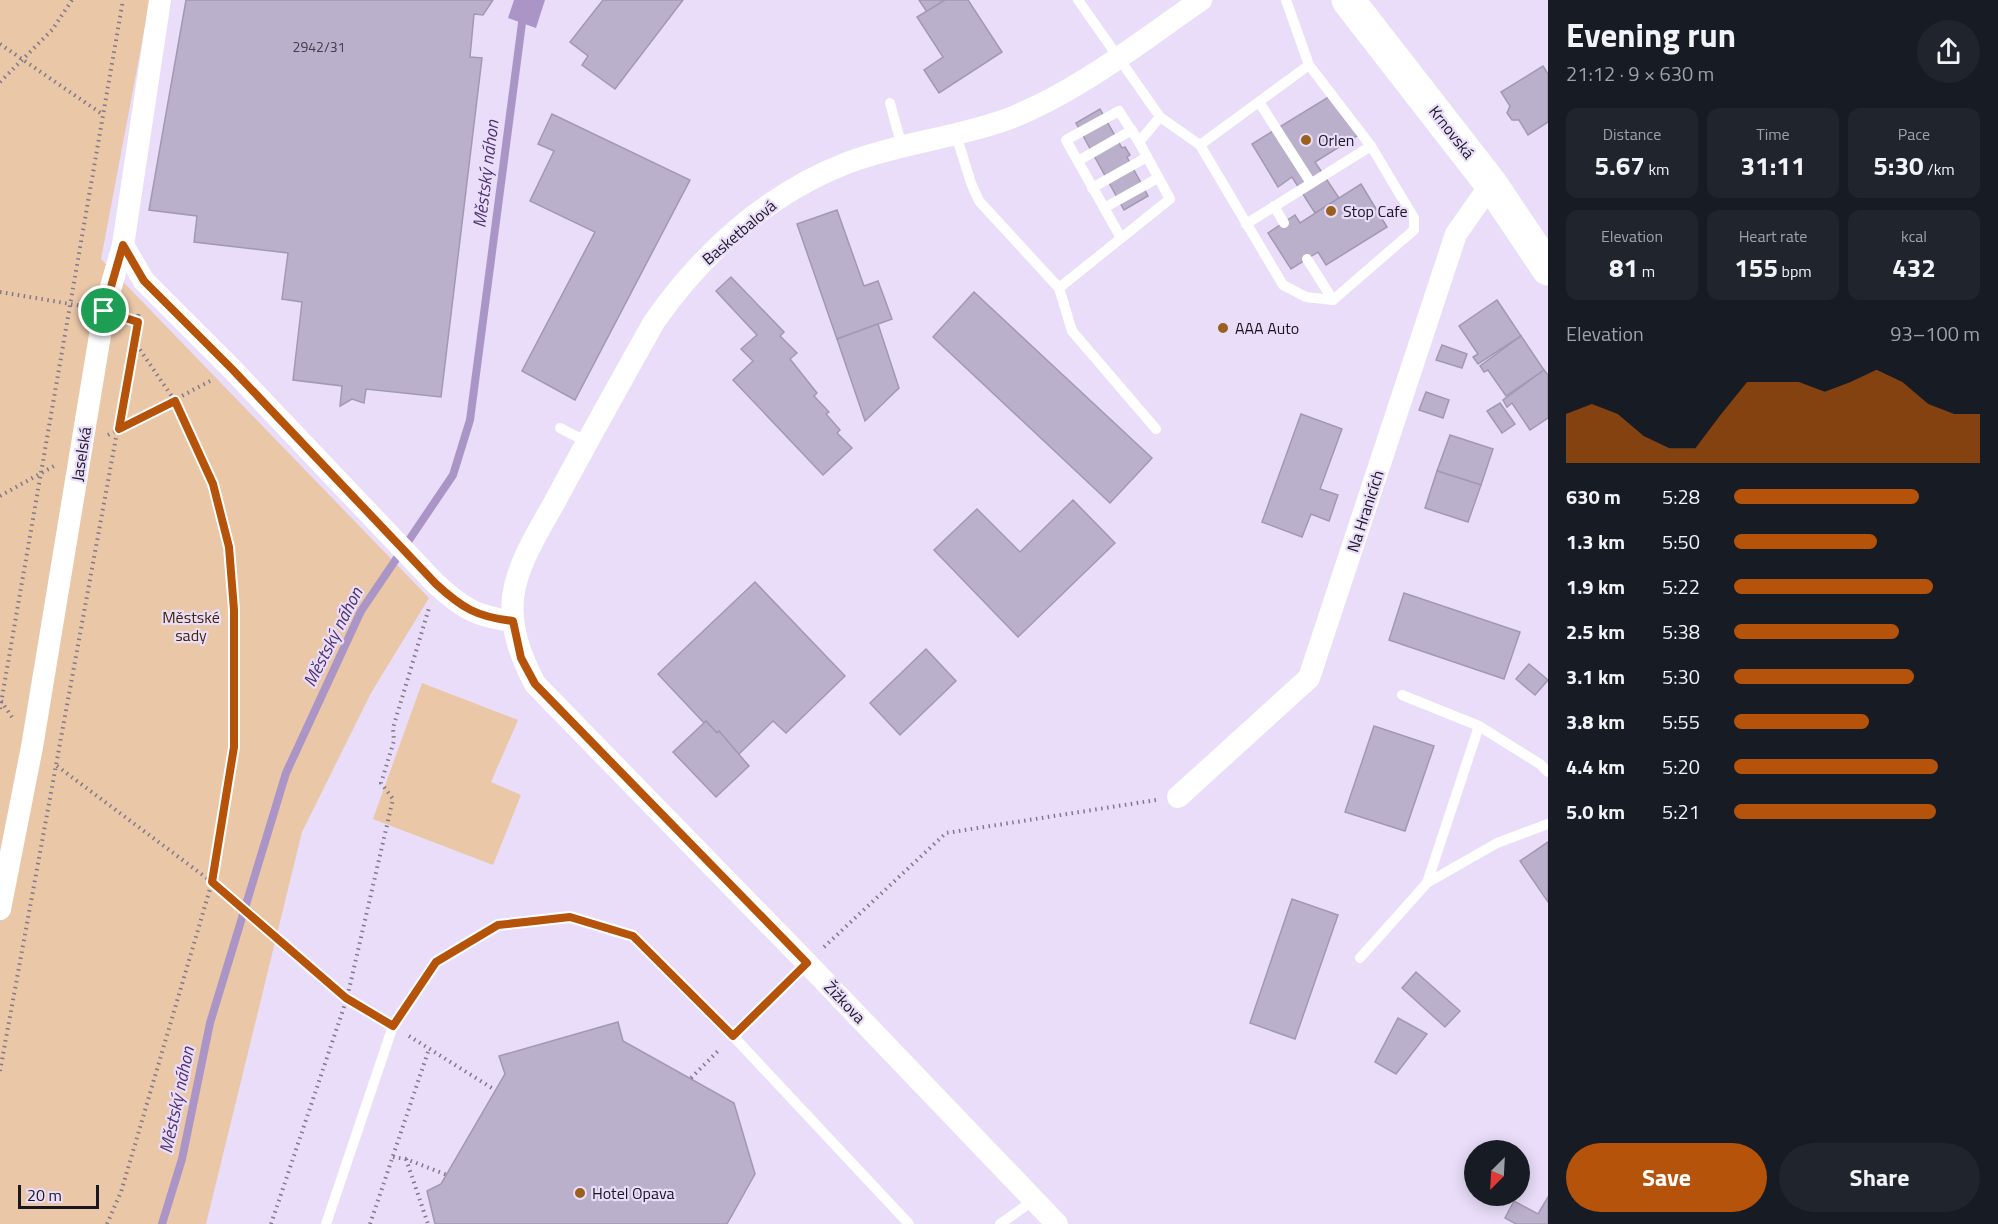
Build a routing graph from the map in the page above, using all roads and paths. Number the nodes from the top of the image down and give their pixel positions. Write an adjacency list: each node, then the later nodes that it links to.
1 (72, 0): 10 (path)
2 (123, 0): 15 (path)
3 (160, 0): 34 (street, Jaselská)
4 (1078, 0): 9 (lane)
5 (1201, 0): 9 (street, Basketbalová)
6 (1287, 0): 11 (lane)
7 (1348, 0): 27 (main road, Krnovská)
8 (0, 44): 10 (path)
9 (1117, 57): 16 (lane); 18 (street, Basketbalová)
10 (23, 60): 12 (path); 15 (path)
11 (1309, 65): 13 (lane); 21 (lane)
12 (0, 82)
13 (1259, 102): 20 (lane); 26 (lane)
14 (890, 103): 22 (lane)
15 (102, 114): 41 (path)
16 (1160, 117): 19 (lane); 20 (lane)
17 (1132, 130): 19 (lane); 24 (lane); 24 (lane)
18 (956, 135): 22 (street, Basketbalová); 38 (lane)
19 (1139, 142): 23 (lane)
20 (1200, 145): 32 (lane)
21 (1371, 146): 26 (lane); 40 (lane)
22 (902, 147): 50 (street, Basketbalová)
23 (1147, 157): 25 (lane); 28 (lane)
24 (1078, 161): 28 (lane)
25 (1158, 178): 30 (lane); 33 (lane)
26 (1311, 183): 29 (lane)
27 (1491, 184): 36 (main road, Krnovská); 62 (street, Na Hranicích)
28 (1092, 188): 30 (lane)
29 (1274, 206): 31 (lane); 32 (lane)
30 (1104, 208): 33 (lane)
31 (1284, 223)
32 (1246, 224): 40 (lane)
33 (1121, 238): 38 (lane)
34 (123, 245): 37 (street); 42 (street, Jaselská)
35 (1307, 259): 40 (lane)
36 (1548, 269)
37 (144, 281): 43 (path); 54 (street)
38 (1059, 288): 49 (lane)
39 (0, 292): 41 (path)
40 (1334, 300)
41 (69, 303): 42 (path); 52 (path)
42 (104, 311): 43 (path); 51 (street, Jaselská)
43 (138, 322): 44 (path)
44 (135, 341): 46 (path); 48 (path)
45 (213, 380): 46 (path)
46 (175, 401): 48 (path); 64 (path)
47 (560, 428): 50 (lane)
48 (119, 429): 51 (path); 60 (path)
49 (1156, 429)
50 (587, 442): 55 (street, Basketbalová)
51 (81, 451): 52 (path); 59 (street, Jaselská)
52 (40, 474): 53 (path); 57 (path)
53 (0, 496)
54 (436, 584): 55 (street); 69 (path)
55 (513, 621): 68 (street, Žižkova)
56 (1402, 695): 58 (lane)
57 (0, 709)
58 (1479, 726): 61 (lane); 65 (lane)
59 (32, 747): 60 (path); 66 (street, Jaselská)
60 (58, 767): 64 (path); 73 (path)
61 (1548, 772)
62 (1178, 797): 68 (path)
63 (1548, 824): 65 (lane)
64 (212, 882): 69 (path); 80 (path)
65 (1427, 883): 67 (lane)
66 (0, 909)
67 (1360, 958)
68 (807, 963): 71 (path); 79 (street, Žižkova)
69 (346, 998): 70 (path); 81 (path)
70 (393, 1026): 71 (lane); 72 (path); 82 (lane)
71 (733, 1036): 74 (path); 85 (lane)
72 (429, 1049): 75 (path); 76 (path)
73 (0, 1071)
74 (691, 1078)
75 (495, 1090)
76 (393, 1157): 77 (path); 83 (path)
77 (406, 1159): 78 (path); 84 (path)
78 (447, 1175)
79 (1034, 1200): 86 (lane); 87 (street, Žižkova)
80 (107, 1224)
81 (271, 1224)
82 (326, 1224)
83 (370, 1224)
84 (428, 1224)
85 (909, 1224)
86 (1000, 1224)
87 (1057, 1224)

